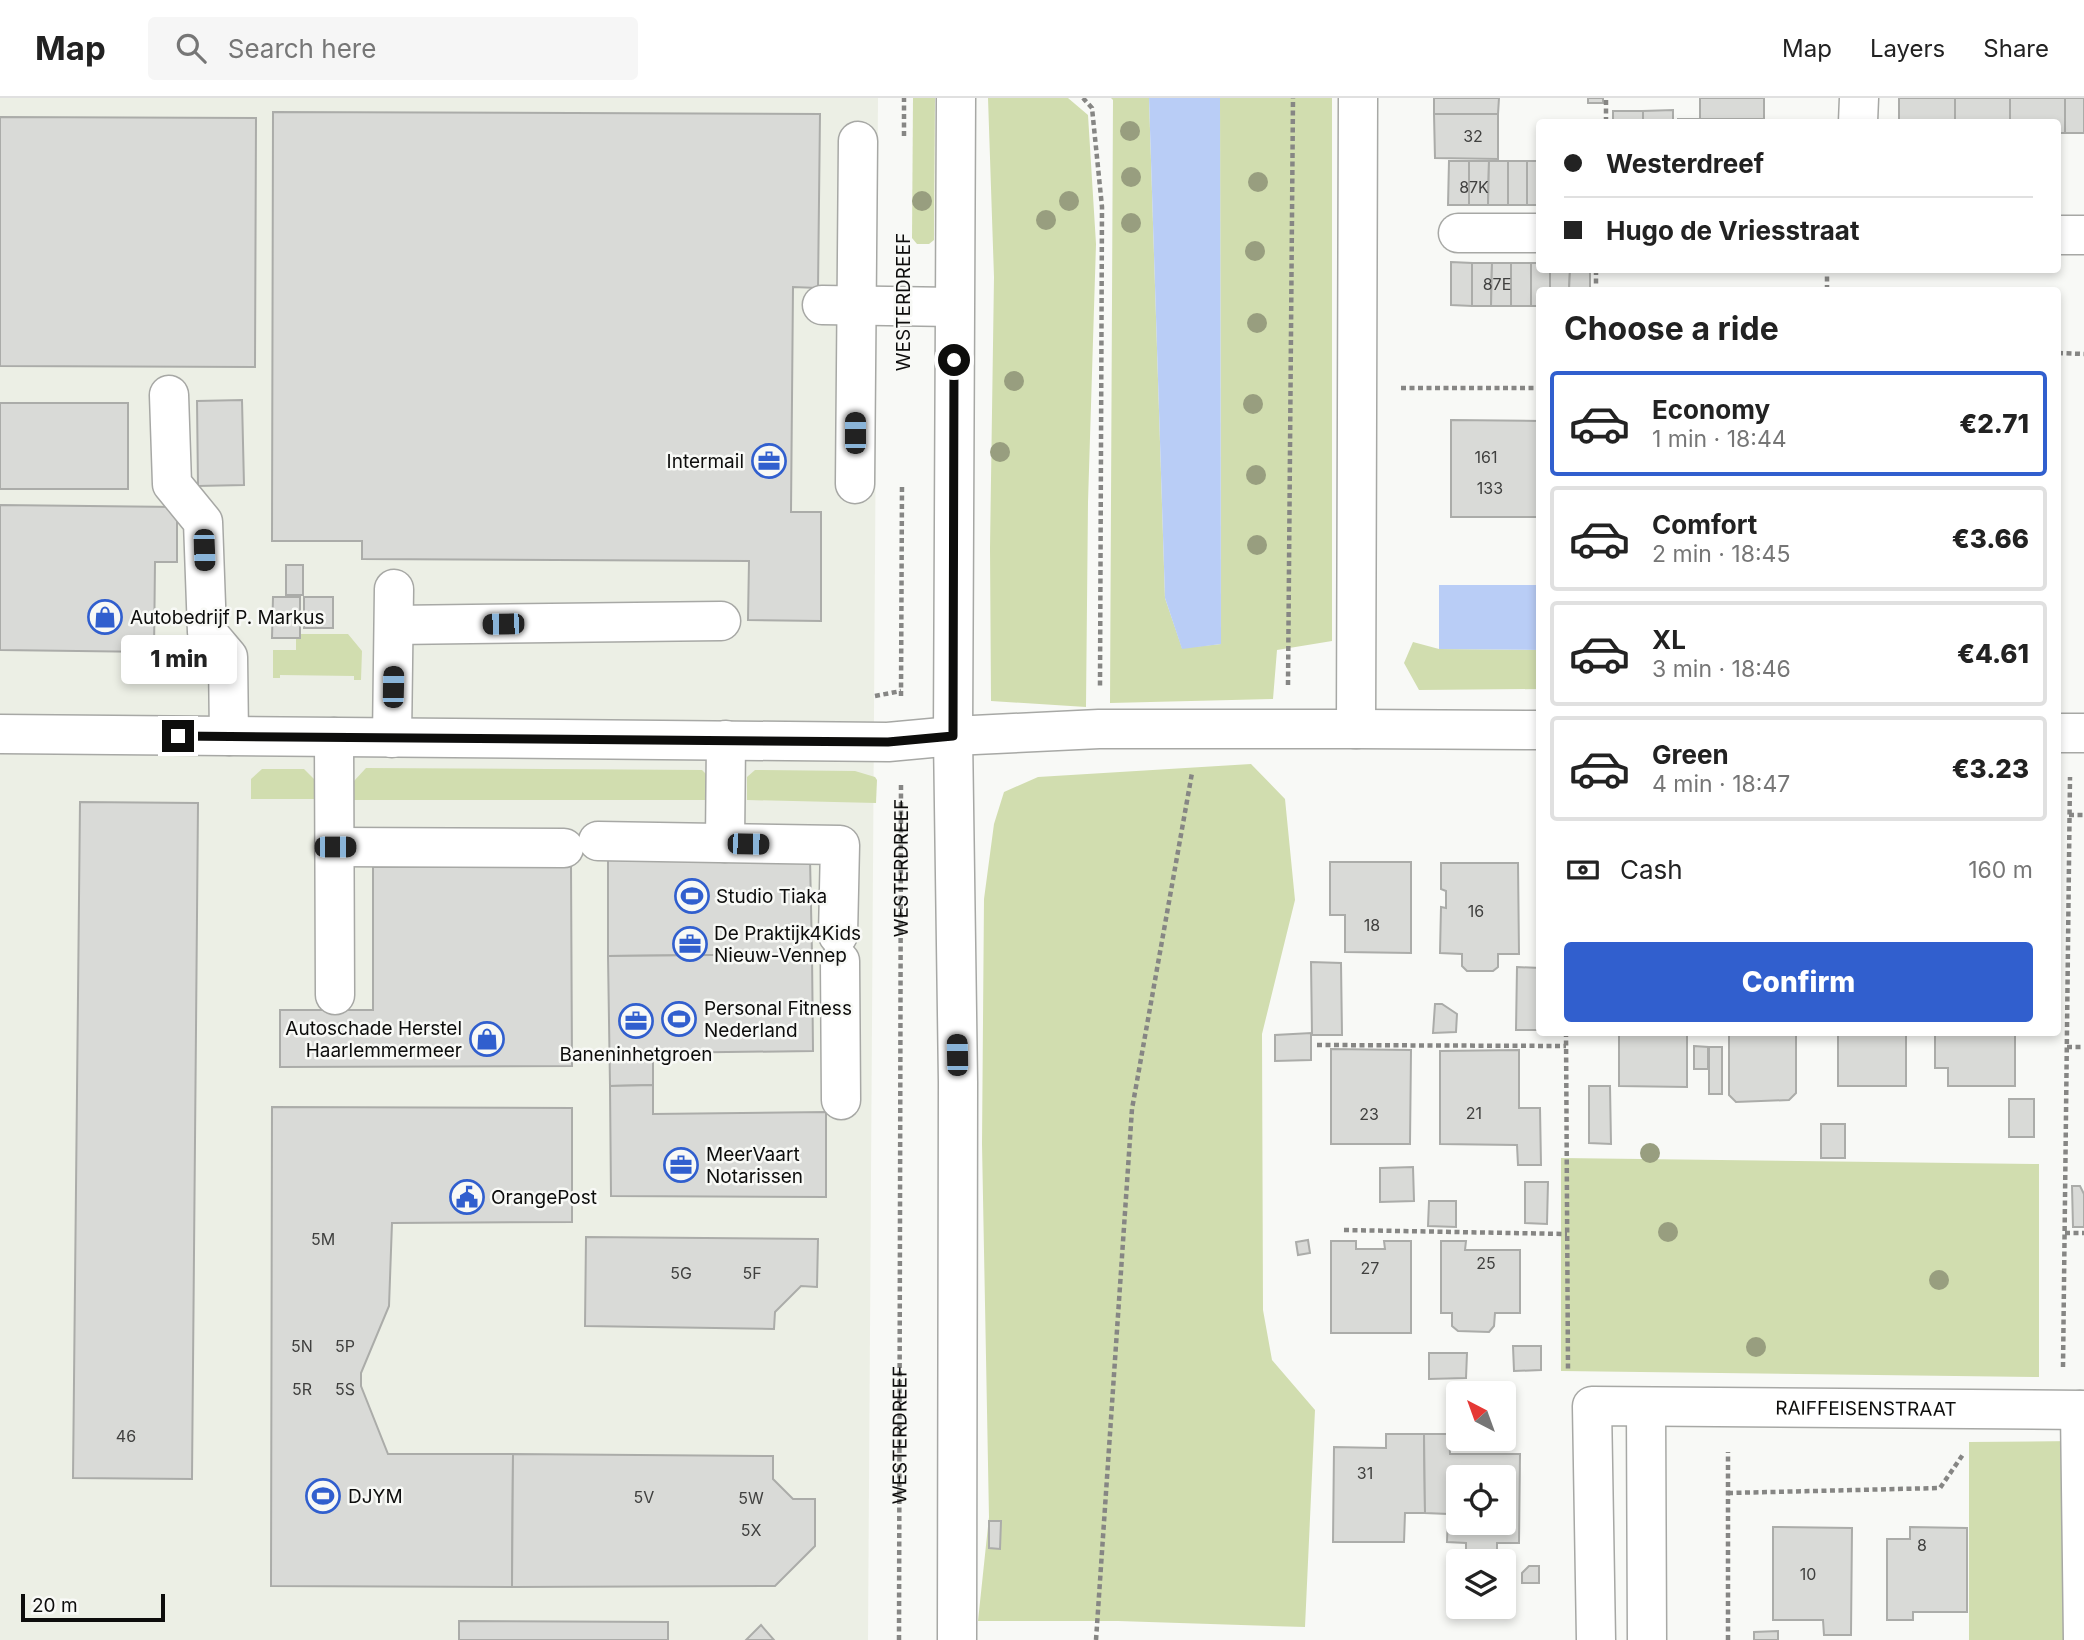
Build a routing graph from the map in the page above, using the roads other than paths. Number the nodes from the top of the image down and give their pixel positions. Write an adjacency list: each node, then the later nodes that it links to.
1 (956, 98): 11 (street)
2 (1358, 98): 15 (street)
3 (1858, 98): 4 (street)
4 (1858, 119)
5 (858, 141): 10 (street)
6 (1458, 233): 7 (street)
7 (1536, 233)
8 (2061, 235): 9 (street)
9 (2084, 235)
10 (839, 305): 11 (street); 13 (street)
11 (954, 307): 19 (street)
12 (169, 395): 18 (street)
13 (855, 484)
14 (721, 621): 21 (street)
15 (1356, 729): 16 (street); 19 (street)
16 (1536, 730)
17 (0, 734): 18 (street)
18 (229, 736): 20 (street)
19 (953, 736): 22 (street); 29 (street)
20 (334, 737): 21 (street); 24 (street)
21 (392, 737): 22 (street)
22 (726, 740): 23 (street)
23 (724, 843): 24 (street); 26 (street)
24 (335, 847): 25 (street)
25 (335, 995)
26 (841, 1100)
27 (1646, 1407): 28 (street, RAIFFEISENSTRAAT); 30 (street, RAIFFEISENSTRAAT); 31 (street)
28 (2075, 1410): 32 (street)
29 (957, 1640)
30 (1596, 1640)
31 (1647, 1640)
32 (2083, 1640)

